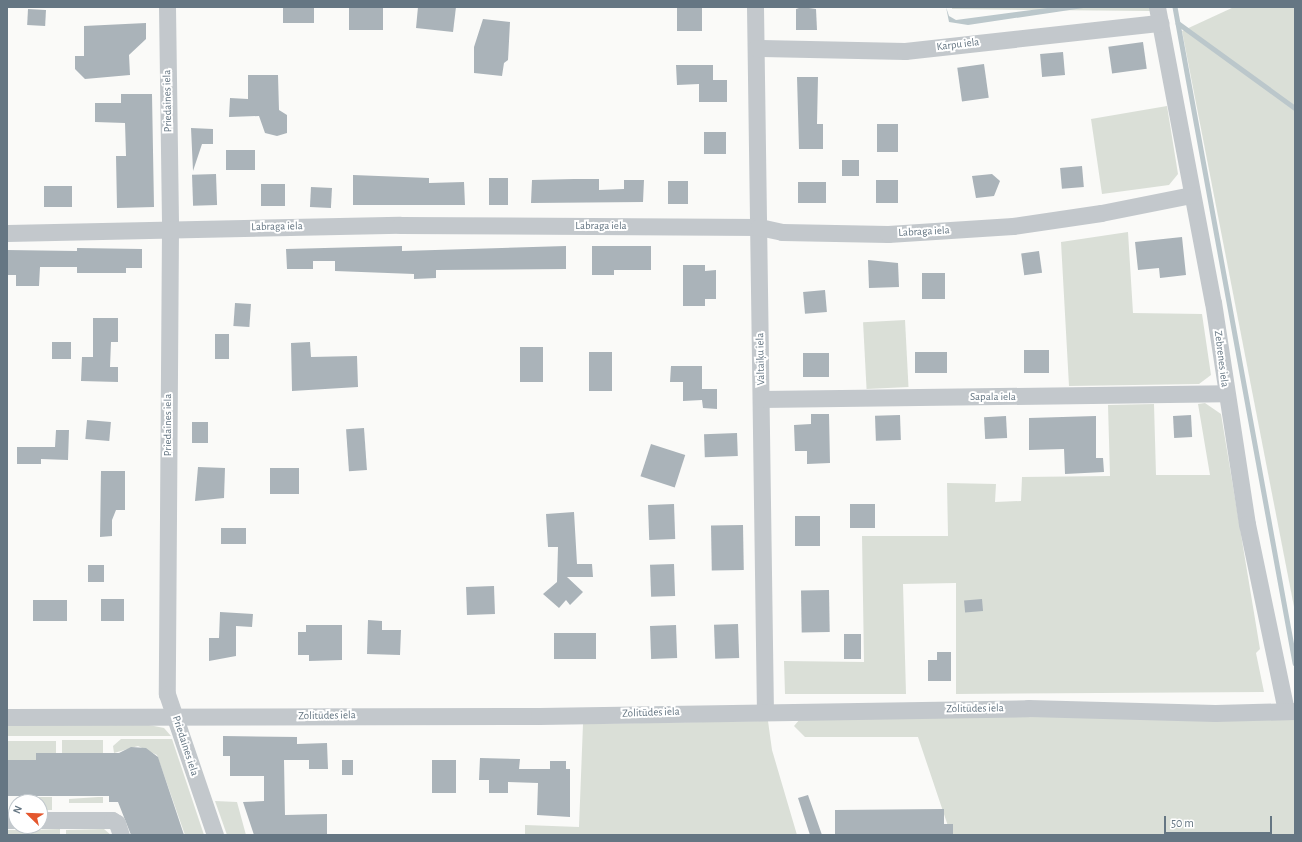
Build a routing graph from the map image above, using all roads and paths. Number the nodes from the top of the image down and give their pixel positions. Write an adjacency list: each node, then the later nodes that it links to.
1 (167, 7): 7 (street, Priedaines iela)
2 (755, 7): 4 (street, Valtaiķu iela)
3 (1159, 15): 4 (street, Karpu iela); 5 (street, Zebrenes iela)
4 (756, 48): 6 (street, Valtaiķu iela)
5 (1191, 194): 6 (street, Labraga iela); 9 (street, Zebrenes iela)
6 (759, 227): 7 (street, Labraga iela); 10 (street, Valtaiķu iela)
7 (170, 230): 8 (street, Labraga iela); 14 (street, Priedaines iela)
8 (7, 233)
9 (1225, 393): 10 (street, Sapala iela); 12 (street, Zebrenes iela)
10 (761, 399): 11 (street, Valtaiķu iela)
11 (765, 711): 12 (street, Zolitūdes iela); 14 (street, Zolitūdes iela)
12 (1290, 711)
13 (7, 717): 14 (street, Zolitūdes iela)
14 (177, 718): 17 (street, Priedaines iela)
15 (48, 820): 16 (street)
16 (121, 835)
17 (215, 835)

